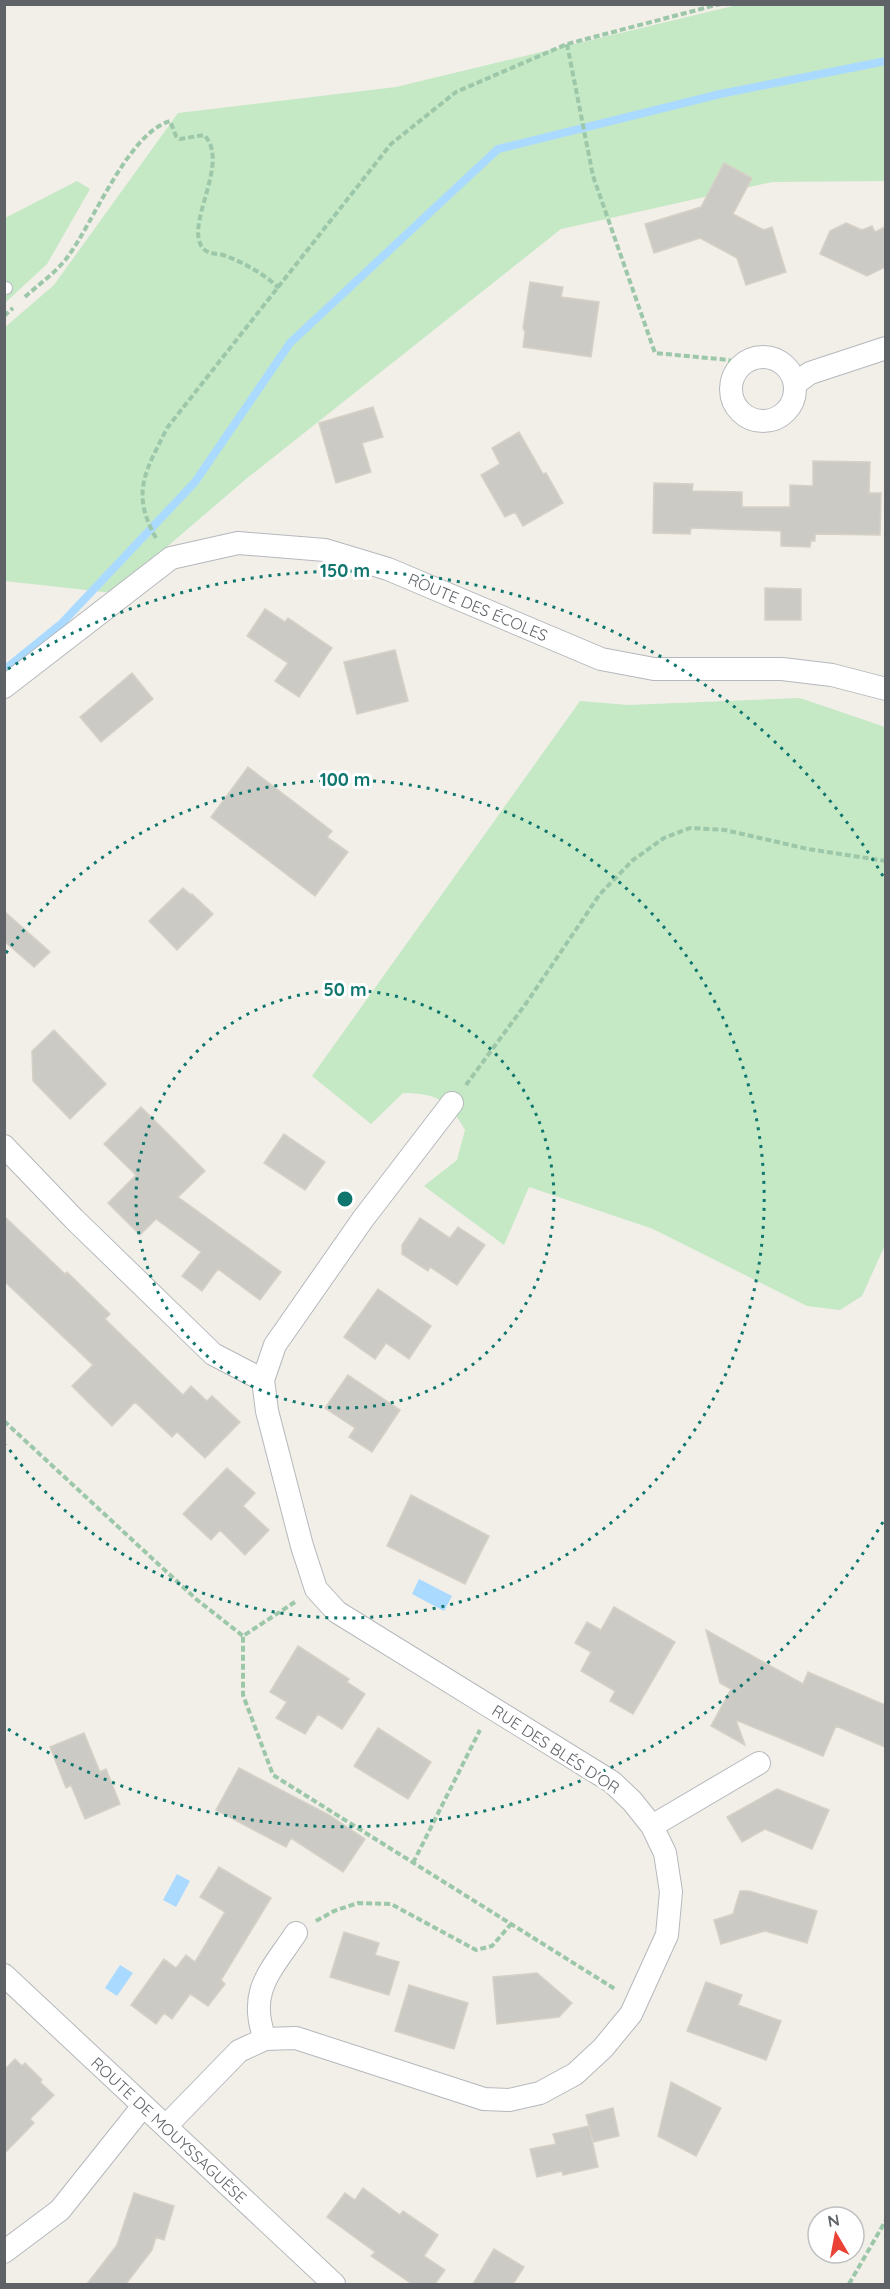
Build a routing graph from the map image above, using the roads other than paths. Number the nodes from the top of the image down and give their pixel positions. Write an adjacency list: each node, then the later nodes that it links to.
1 (885, 348): 2 (street)
2 (796, 383): 2 (street)
3 (4, 687): 4 (street, ROUTE DES ÉCOLES)
4 (885, 689)
5 (452, 1103): 7 (street)
6 (4, 1146): 7 (street)
7 (263, 1380): 9 (street, RUE DES BLÉS D'OR)
8 (759, 1763): 9 (street)
9 (652, 1826): 12 (street, RUE DES BLÉS D'OR)
10 (296, 1933): 12 (street)
11 (4, 1974): 13 (street, ROUTE DE MOUYSSAGUÈSE)
12 (265, 2039): 14 (street, RUE DES BLÉS D'OR)
13 (143, 2106): 14 (street, ROUTE DE MOUYSSAGUÈSE); 15 (street)
14 (166, 2126): 16 (street, ROUTE DE MOUYSSAGUÈSE)
15 (4, 2252)
16 (334, 2284)

